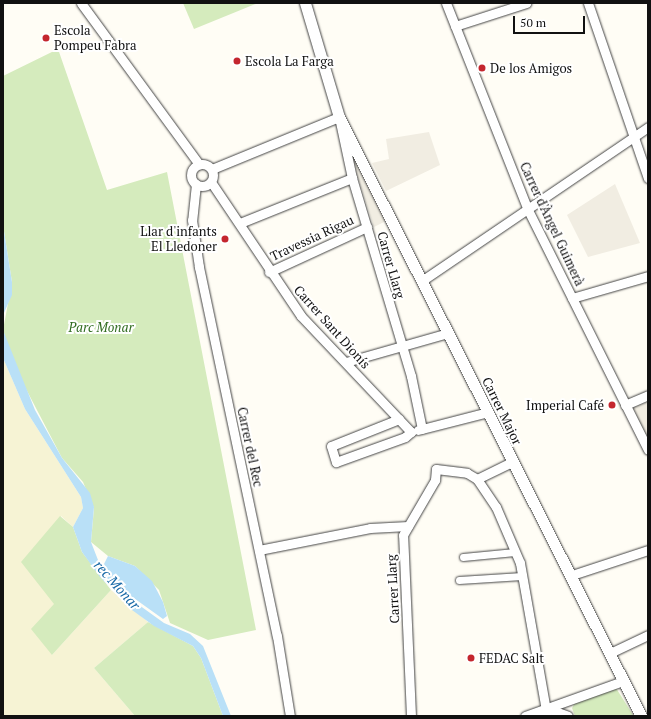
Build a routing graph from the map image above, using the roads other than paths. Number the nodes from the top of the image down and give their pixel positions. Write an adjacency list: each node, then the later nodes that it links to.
1 (81, 3): 10 (street)
2 (305, 3): 7 (street, Carrer Major)
3 (446, 3): 6 (street, Carrer d'Àngel Guimerà)
4 (526, 3): 6 (street)
5 (588, 3): 9 (street)
6 (455, 26): 16 (street, Carrer d'Àngel Guimerà)
7 (339, 117): 11 (street); 12 (street, Carrer Major); 21 (street, Carrer Major)
8 (648, 127): 9 (street)
9 (632, 138): 13 (street); 16 (street)
10 (199, 164): 11 (street); 15 (street)
11 (212, 169): 14 (street)
12 (352, 178): 17 (street); 18 (street, Carrer Major)
13 (648, 178)
14 (211, 182): 15 (street); 17 (street, Carrer Sant Dionís)
15 (196, 184): 36 (street, Carrer del Rec)
16 (528, 210): 21 (street); 22 (street, Carrer d'Àngel Guimerà)
17 (240, 223): 19 (street, Carrer Sant Dionís)
18 (366, 225): 19 (street, Travessia Rigau); 24 (street, Carrer Llarg)
19 (269, 272): 25 (street, Carrer Sant Dionís)
20 (648, 276): 22 (street)
21 (423, 280): 23 (street, Carrer Major)
22 (572, 298): 27 (street, Carrer d'Àngel Guimerà)
23 (448, 333): 24 (street); 28 (street, Carrer Major)
24 (401, 346): 25 (street); 30 (street, Carrer Llarg)
25 (346, 362): 29 (street, Carrer Sant Dionís)
26 (648, 395): 27 (street)
27 (625, 405): 32 (street, Carrer d'Àngel Guimerà)
28 (488, 412): 30 (street); 33 (street, Carrer Major)
29 (399, 419): 31 (street, Carrer Sant Dionís); 31 (street)
30 (422, 430): 31 (street)
31 (410, 432)
32 (648, 450)
33 (512, 462): 34 (street); 40 (street, Carrer Major)
34 (477, 479): 35 (street, Carrer Llarg); 38 (street)
35 (408, 526): 36 (street); 49 (street, Carrer Llarg)
36 (259, 550): 48 (street, Carrer del Rec)
37 (648, 550): 40 (street)
38 (515, 552): 39 (street); 41 (street)
39 (463, 557)
40 (572, 575): 44 (street, Carrer Major)
41 (522, 576): 42 (street); 46 (street)
42 (459, 580)
43 (648, 635): 44 (street)
44 (610, 653): 45 (street, Carrer Major)
45 (623, 681): 46 (street); 52 (street, Carrer Major)
46 (548, 713): 50 (street); 51 (street)
47 (648, 715): 53 (street)
48 (290, 716)
49 (411, 716)
50 (525, 716)
51 (568, 716)
52 (641, 716)
53 (645, 716)

